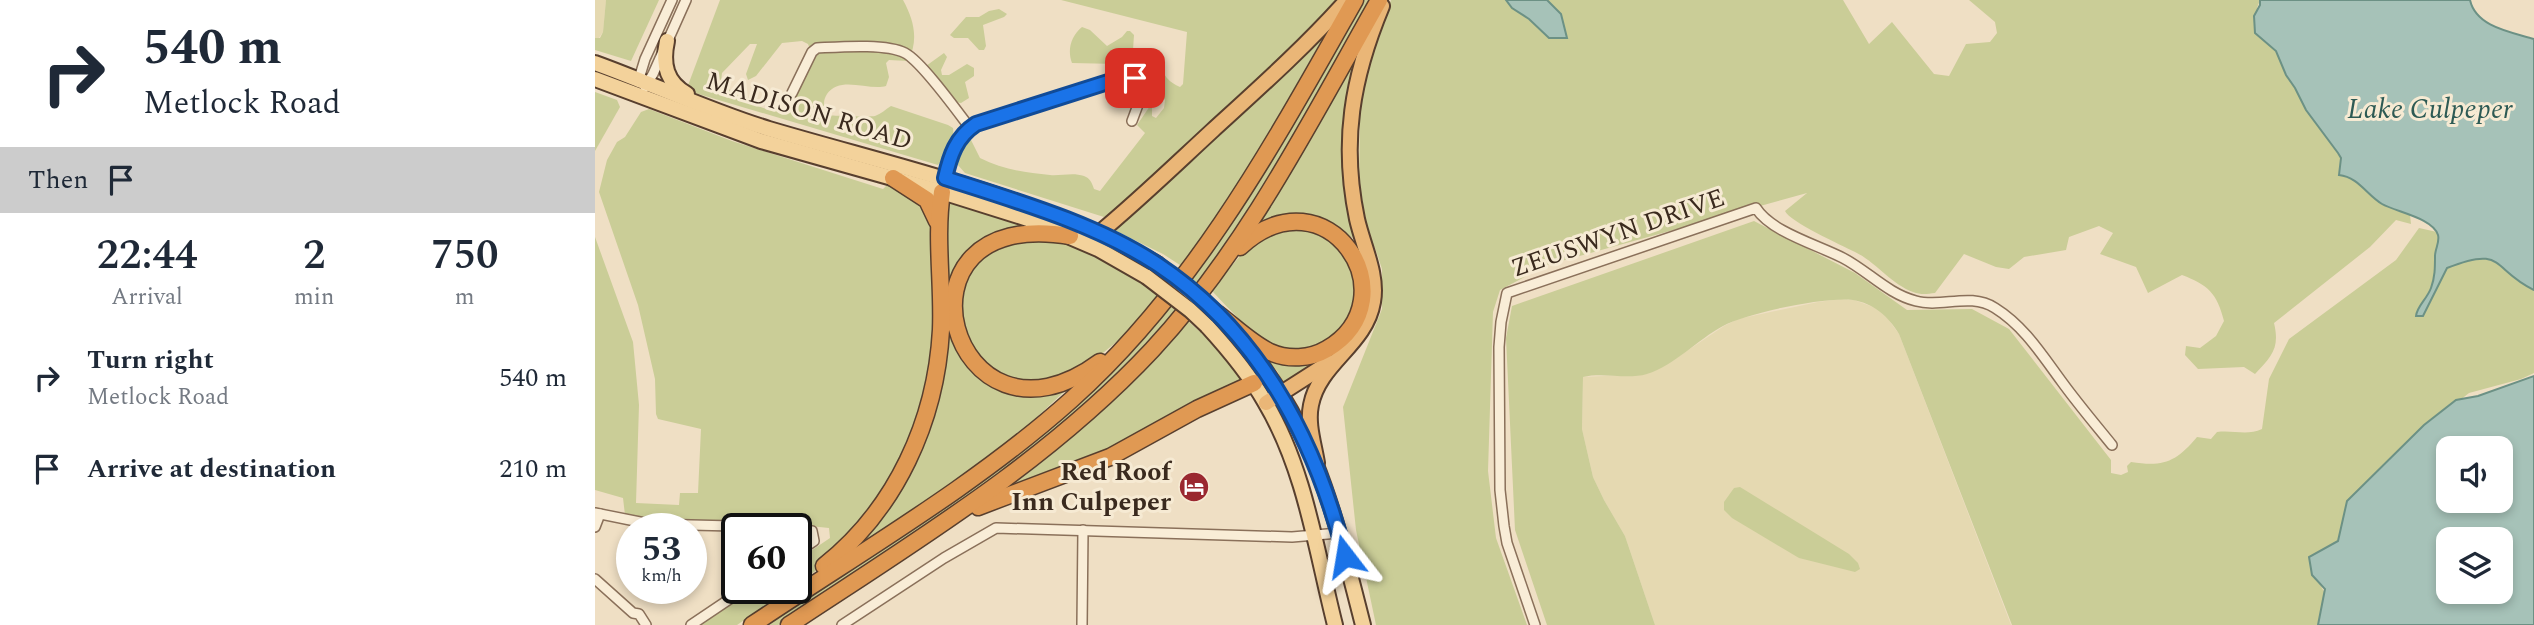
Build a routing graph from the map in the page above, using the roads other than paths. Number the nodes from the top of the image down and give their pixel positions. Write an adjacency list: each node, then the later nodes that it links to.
1 (672, 0): 10 (street)
2 (686, 0): 7 (street)
3 (1346, 0): 19 (highway)
4 (1355, 0): 22 (highway)
5 (1379, 0): 21 (highway)
6 (1385, 0): 24 (highway)
7 (667, 41): 10 (street); 13 (main road)
8 (595, 63): 10 (main road, MADISON ROAD)
9 (595, 79): 12 (main road, MADISON ROAD)
10 (643, 81): 12 (street); 13 (main road, MADISON ROAD)
11 (792, 93): 15 (street)
12 (637, 97): 16 (main road, MADISON ROAD)
13 (715, 111): 17 (main road, MADISON ROAD)
14 (1132, 121): 15 (street)
15 (970, 128): 17 (street)
16 (893, 178): 17 (main road, MADISON ROAD); 18 (highway)
17 (944, 185): 18 (highway); 19 (main road, MADISON ROAD); 20 (main road, MADISON ROAD)
18 (939, 225): 41 (highway)
19 (1098, 234): 23 (main road, MADISON ROAD, bridge)
20 (1070, 236): 22 (highway); 23 (main road, MADISON ROAD, bridge)
21 (1220, 265): 23 (highway); 32 (highway)
22 (1150, 319): 41 (highway)
23 (1212, 320): 25 (main road, MADISON ROAD); 26 (main road, MADISON ROAD)
24 (1346, 352): 26 (highway); 29 (highway)
25 (1254, 383): 27 (main road, MADISON ROAD); 32 (highway)
26 (1280, 394): 27 (highway); 29 (main road, MADISON ROAD)
27 (1266, 403): 36 (main road, MADISON ROAD)
28 (2112, 445): 47 (street, ZEUSWYN DRIVE)
29 (1317, 463): 35 (main road, MADISON ROAD)
30 (597, 513): 31 (street); 33 (street)
31 (721, 525)
32 (938, 526): 42 (highway)
33 (595, 527)
34 (1083, 530): 36 (street); 43 (street); 44 (street)
35 (1339, 533): 36 (street); 46 (main road, MADISON ROAD)
36 (1313, 536): 45 (main road, MADISON ROAD)
37 (595, 579): 39 (street)
38 (722, 604): 40 (street)
39 (646, 625)
40 (691, 625)
41 (751, 625)
42 (789, 625)
43 (842, 625)
44 (1082, 625)
45 (1335, 625)
46 (1363, 625)
47 (1535, 625)

